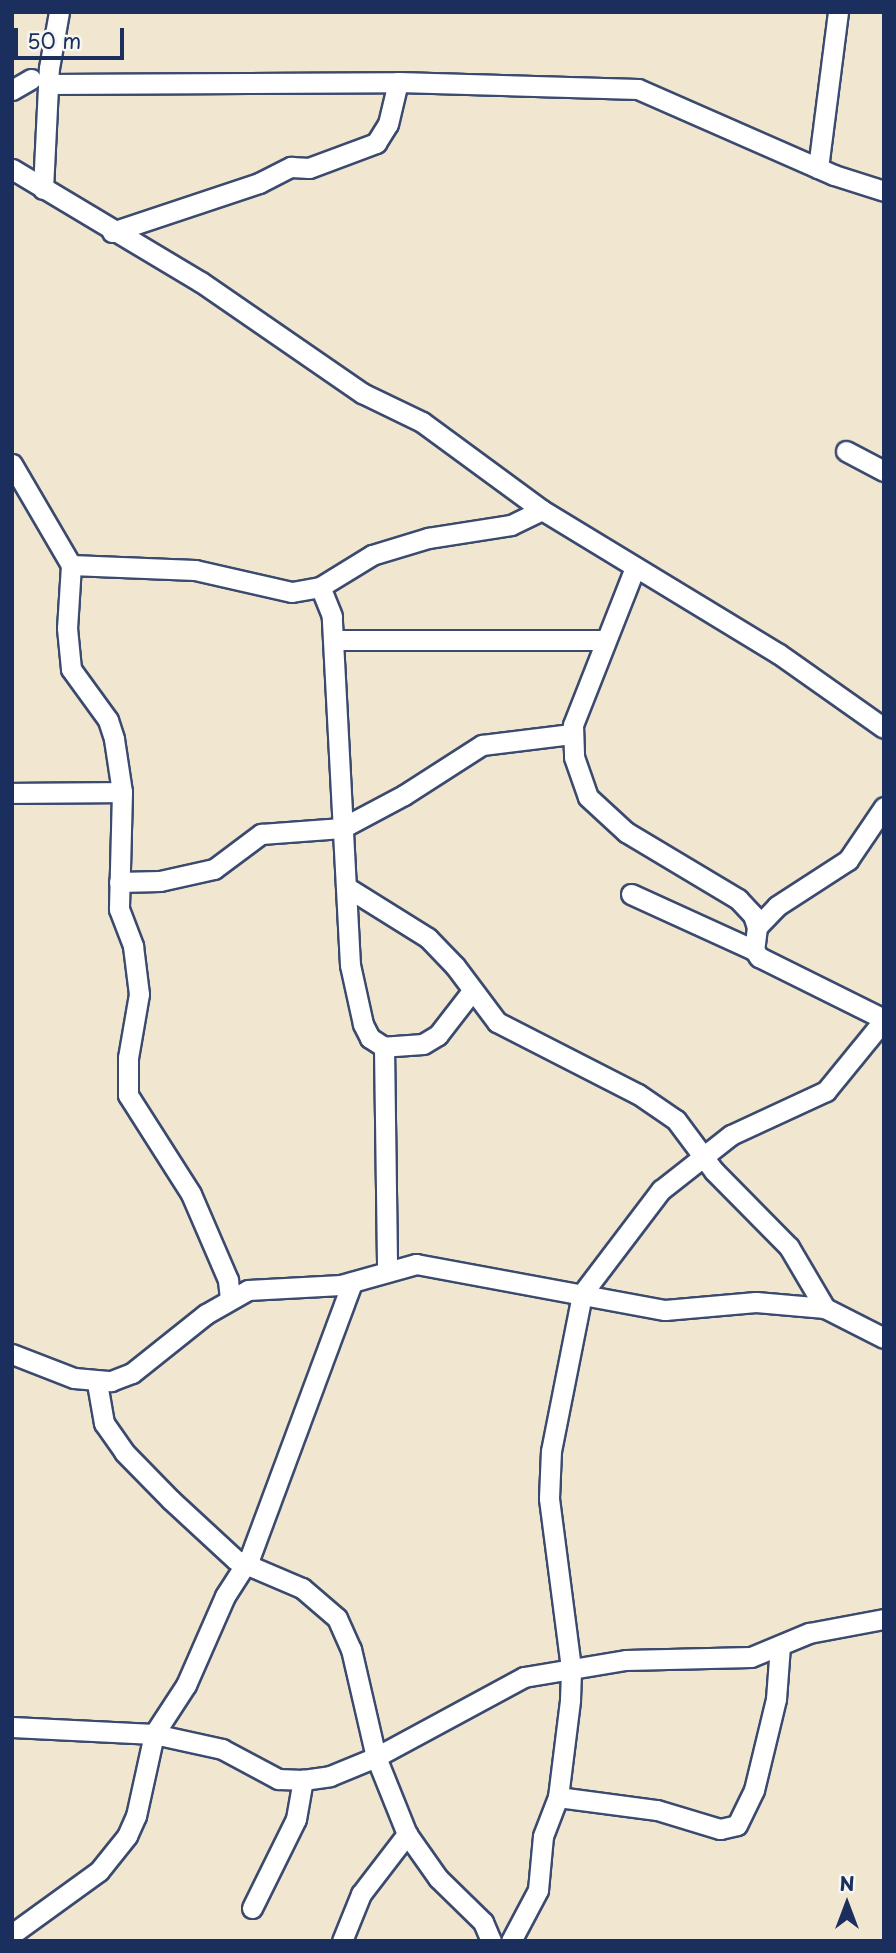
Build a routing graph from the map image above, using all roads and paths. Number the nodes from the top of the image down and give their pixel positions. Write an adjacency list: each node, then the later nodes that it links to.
1 (59, 12): 3 (street)
2 (838, 12): 6 (street)
3 (40, 82): 4 (street); 5 (street); 8 (street)
4 (398, 82): 6 (street); 10 (street)
5 (12, 90)
6 (818, 168): 9 (street)
7 (12, 169): 8 (street)
8 (43, 189): 10 (street)
9 (884, 191)
10 (113, 232): 14 (street)
11 (846, 451): 13 (street)
12 (12, 464): 15 (street)
13 (884, 471)
14 (542, 510): 16 (street); 17 (street)
15 (71, 565): 17 (street); 22 (street)
16 (634, 570): 19 (street); 20 (street)
17 (320, 587): 18 (street)
18 (334, 640): 19 (street); 25 (street)
19 (604, 640): 21 (street)
20 (884, 728)
21 (572, 734): 25 (street); 29 (street)
22 (122, 792): 23 (street); 26 (street)
23 (12, 793)
24 (884, 807): 29 (street)
25 (342, 828): 26 (street); 27 (street)
26 (119, 882): 37 (street)
27 (348, 888): 31 (street); 33 (street)
28 (631, 894): 30 (street)
29 (757, 927): 30 (street)
30 (754, 950): 32 (street)
31 (472, 991): 33 (street); 34 (street)
32 (884, 1020): 34 (street)
33 (384, 1047): 35 (street)
34 (704, 1158): 38 (street); 39 (street)
35 (387, 1270): 36 (street); 38 (street)
36 (352, 1282): 37 (street); 43 (street)
37 (229, 1289): 42 (street)
38 (582, 1294): 39 (street); 46 (street)
39 (825, 1308): 40 (street)
40 (884, 1338)
41 (12, 1354): 42 (street)
42 (97, 1383): 43 (street)
43 (244, 1564): 48 (street); 49 (street)
44 (884, 1619): 45 (street)
45 (780, 1646): 46 (street); 51 (street)
46 (571, 1668): 49 (street); 51 (street)
47 (12, 1727): 48 (street)
48 (154, 1734): 50 (street); 54 (street)
49 (376, 1757): 50 (street); 52 (street)
50 (303, 1780): 53 (street)
51 (558, 1797): 57 (street)
52 (407, 1834): 55 (street); 56 (street)
53 (252, 1908)
54 (12, 1934)
55 (342, 1941)
56 (491, 1941)
57 (510, 1941)

